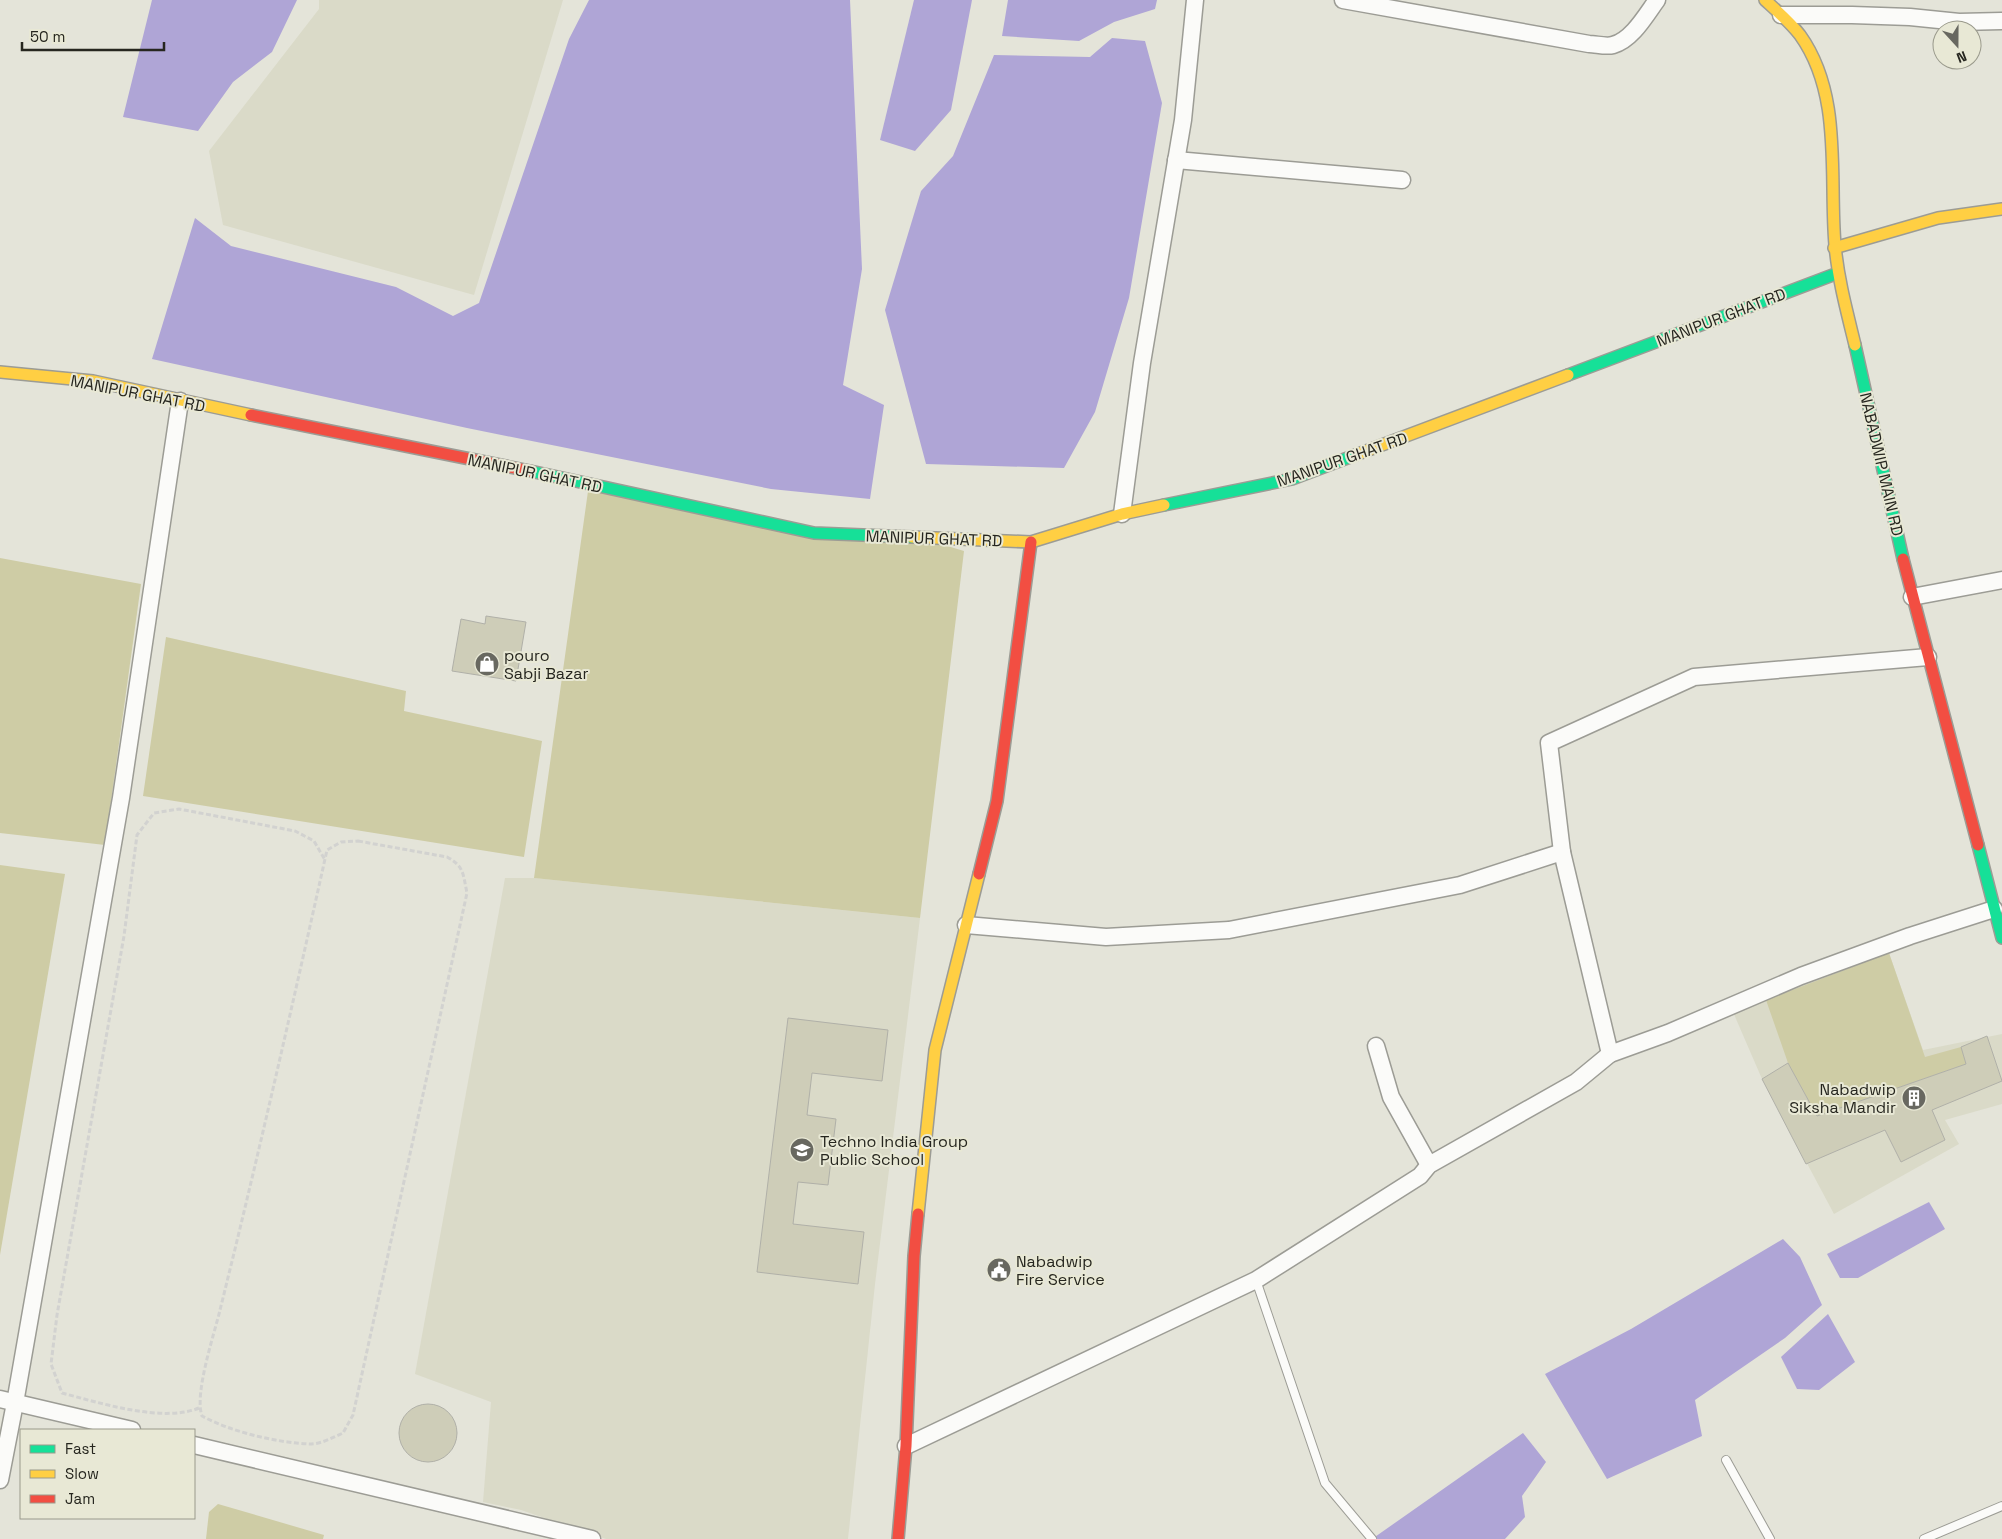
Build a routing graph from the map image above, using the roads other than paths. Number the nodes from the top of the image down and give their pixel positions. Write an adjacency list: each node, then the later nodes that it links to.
1 (1195, 0): 8 (street)
2 (1344, 0): 5 (street)
3 (1657, 0): 5 (street)
4 (1765, 0): 6 (street, NABADWIP MAIN RD)
5 (1391, 4)
6 (1781, 15): 7 (street); 11 (street, NABADWIP MAIN RD)
7 (2002, 21)
8 (1176, 160): 9 (street); 15 (street)
9 (1402, 180)
10 (2002, 209): 11 (street)
11 (1834, 248): 12 (street, NABADWIP MAIN RD)
12 (1838, 273): 15 (street, MANIPUR GHAT RD); 18 (street, NABADWIP MAIN RD)
13 (0, 372): 14 (street, MANIPUR GHAT RD)
14 (180, 401): 16 (street, MANIPUR GHAT RD); 28 (street)
15 (1122, 514): 16 (street, MANIPUR GHAT RD)
16 (1031, 542): 22 (street)
17 (2002, 580): 18 (street)
18 (1912, 597): 19 (street, NABADWIP MAIN RD)
19 (1928, 657): 20 (street); 21 (street, NABADWIP MAIN RD)
20 (1562, 852): 22 (street); 25 (street)
21 (1994, 909): 23 (street, NABADWIP MAIN RD); 25 (street)
22 (966, 925): 31 (street)
23 (2002, 938)
24 (1376, 1046): 26 (street)
25 (1610, 1054): 26 (street)
26 (1429, 1165): 27 (street)
27 (1256, 1280): 31 (street); 38 (lane)
28 (8, 1401): 29 (street); 33 (street)
29 (128, 1429)
30 (195, 1445): 36 (street)
31 (906, 1446): 37 (street)
32 (1726, 1460): 39 (lane)
33 (0, 1480)
34 (2002, 1506): 35 (lane)
35 (1937, 1536): 40 (lane)
36 (592, 1539)
37 (898, 1539)
38 (1372, 1539)
39 (1770, 1539)
40 (1924, 1539)

